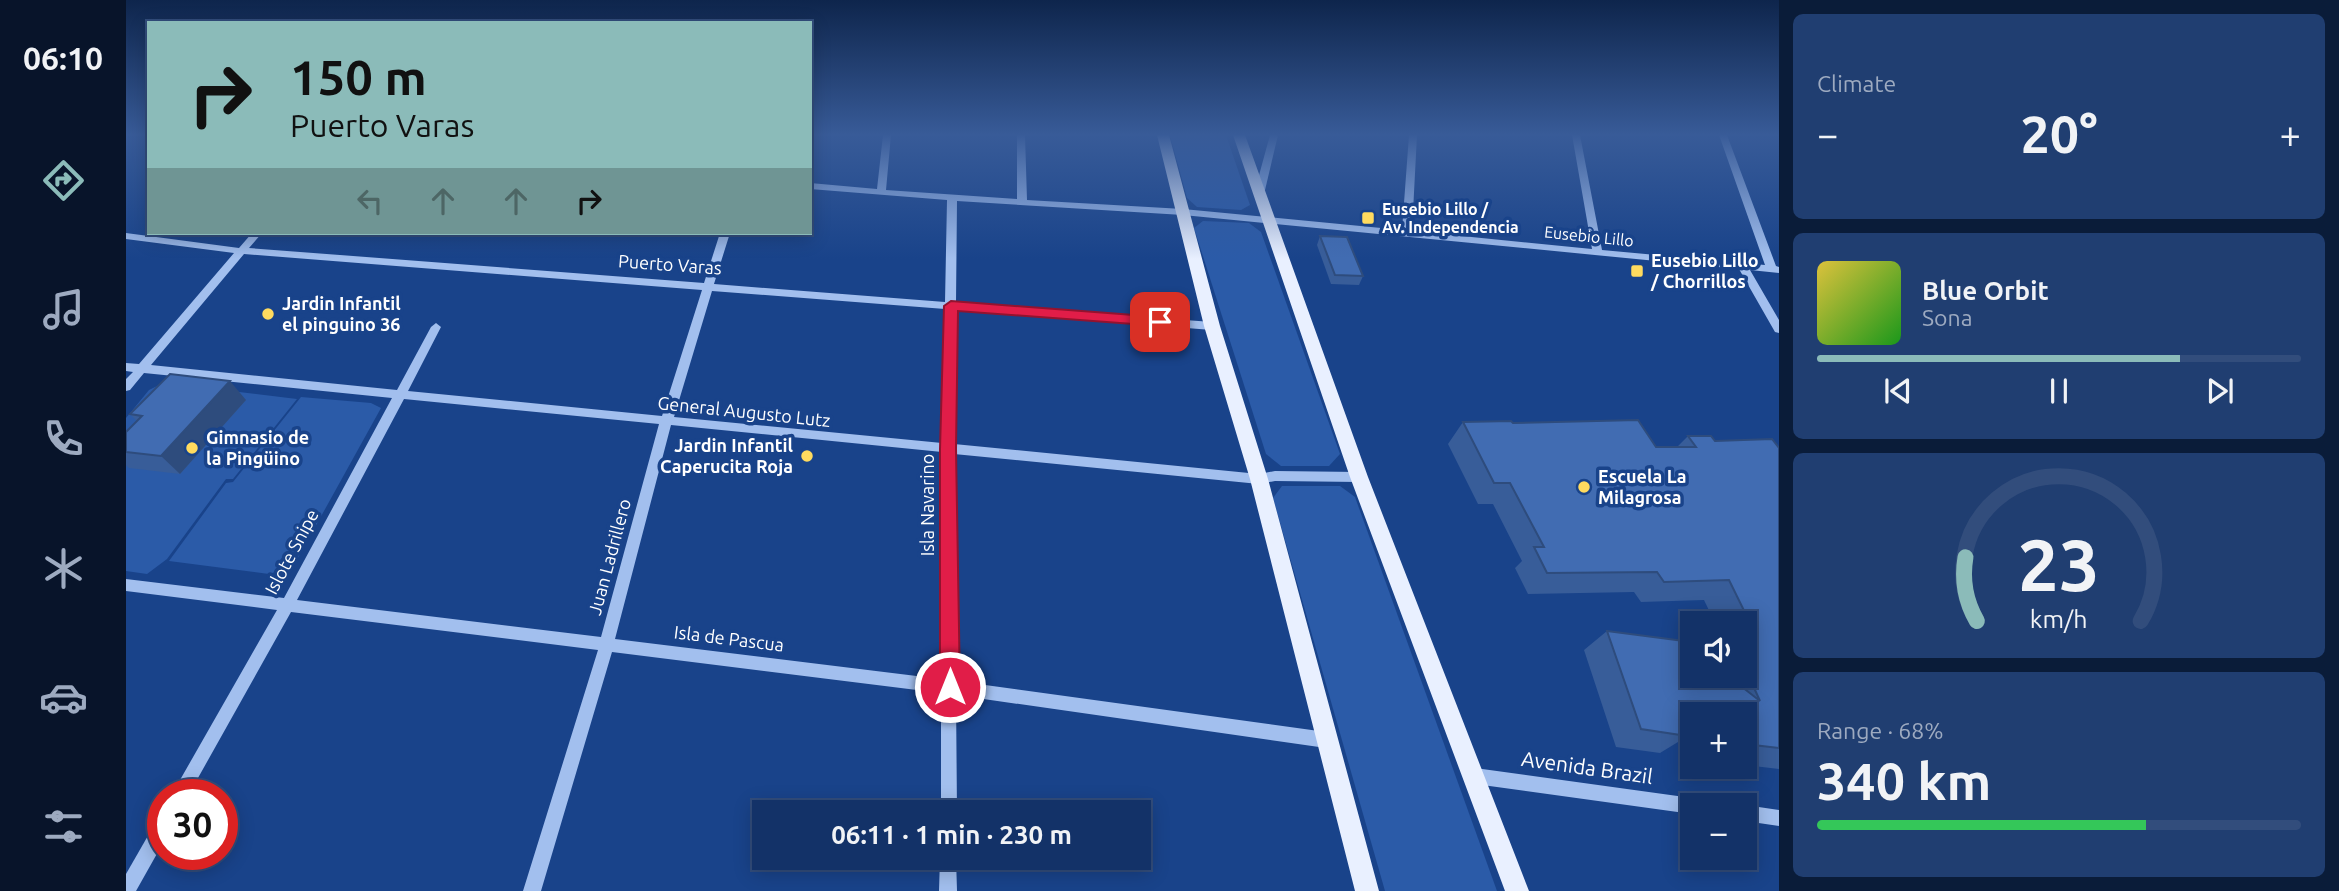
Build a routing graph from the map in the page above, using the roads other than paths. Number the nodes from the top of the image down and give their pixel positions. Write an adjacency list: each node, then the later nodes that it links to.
1 (883, 177): 11 (street)
2 (1022, 177): 13 (street)
3 (1174, 177): 14 (main road)
4 (1255, 177): 10 (main road)
5 (1263, 177): 10 (street)
6 (1410, 177): 16 (street)
7 (1584, 177): 21 (street)
8 (1739, 177): 23 (street)
9 (812, 186): 11 (street, Eusebio Lillo)
10 (1260, 190): 15 (main road)
11 (881, 192): 12 (street, Eusebio Lillo)
12 (952, 198): 13 (street, Eusebio Lillo); 25 (street, Isla Navarino)
13 (1023, 202): 14 (street, Eusebio Lillo)
14 (1183, 212): 15 (street, Eusebio Lillo); 26 (main road)
15 (1271, 221): 16 (street, Eusebio Lillo); 35 (main road)
16 (1407, 234): 21 (street, Eusebio Lillo)
17 (255, 235): 20 (street)
18 (724, 235): 24 (street, Juan Ladrillero)
19 (126, 236): 20 (street, Puerto Varas)
20 (242, 251): 24 (street, Puerto Varas); 30 (street)
21 (1598, 253): 22 (street, Eusebio Lillo)
22 (1742, 267): 23 (street, Eusebio Lillo); 28 (street)
23 (1776, 270)
24 (709, 285): 25 (street, Puerto Varas); 33 (street, Juan Ladrillero)
25 (951, 306): 26 (street, Puerto Varas); 34 (street, Isla Navarino)
26 (1212, 326): 36 (main road)
27 (436, 327): 32 (street, Islote Snipe)
28 (1779, 329)
29 (126, 367): 30 (street, General Augusto Lutz)
30 (141, 369): 31 (street); 32 (street, General Augusto Lutz)
31 (126, 387)
32 (398, 394): 33 (street, General Augusto Lutz); 38 (street, Islote Snipe)
33 (666, 422): 34 (street, General Augusto Lutz); 39 (street, Juan Ladrillero)
34 (948, 449): 36 (street, General Augusto Lutz); 40 (street, Isla Navarino)
35 (1359, 477): 36 (street, General Augusto Lutz); 42 (main road)
36 (1259, 479): 41 (main road)
37 (126, 585): 38 (street, Isla de Pascua)
38 (288, 604): 39 (street, Isla de Pascua); 43 (street, Islote Snipe)
39 (607, 643): 40 (street, Isla de Pascua); 51 (street, Juan Ladrillero)
40 (950, 687): 41 (street, Isla de Pascua); 44 (street, Isla Navarino)
41 (1326, 740): 53 (main road)
42 (1475, 776): 45 (street, Avenida Brazil); 54 (main road)
43 (189, 779)
44 (948, 800)
45 (1680, 804)
46 (1757, 815): 47 (street)
47 (1779, 818)
48 (147, 854): 50 (street)
49 (948, 870): 52 (street)
50 (126, 891)
51 (532, 891)
52 (948, 891)
53 (1367, 891)
54 (1517, 891)

